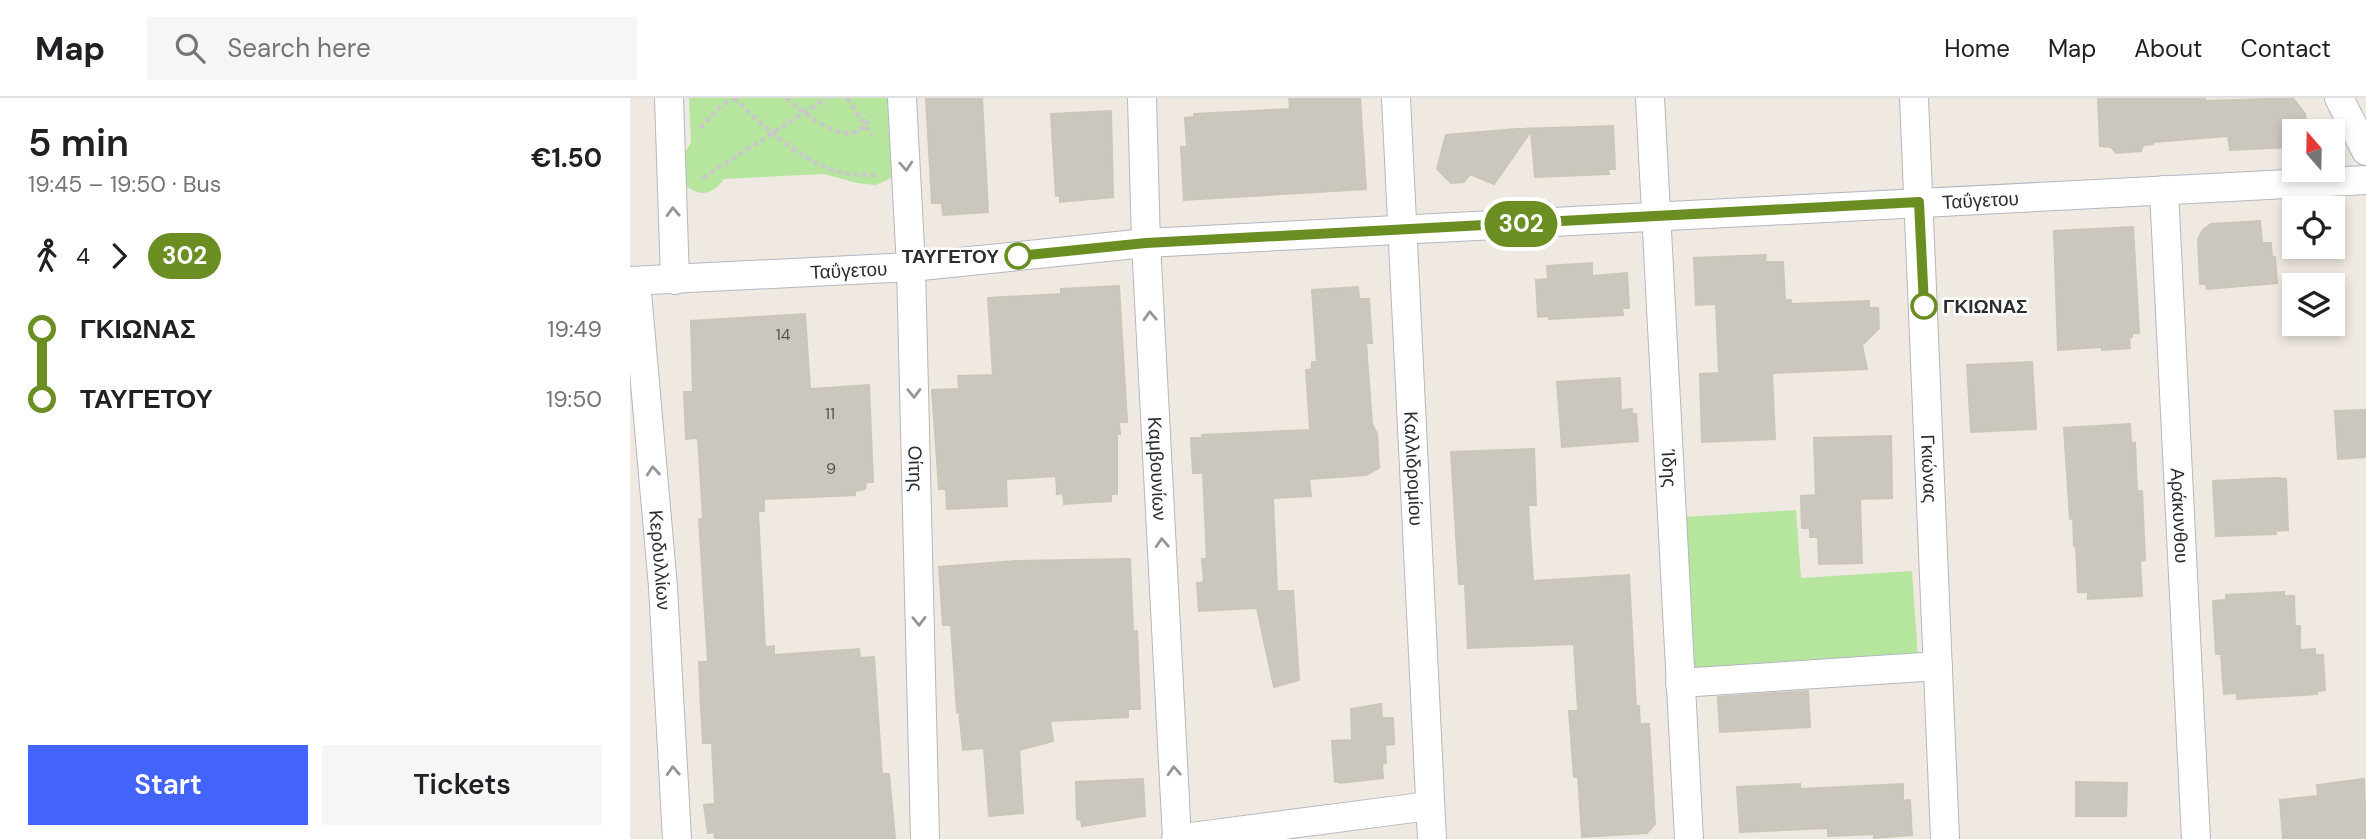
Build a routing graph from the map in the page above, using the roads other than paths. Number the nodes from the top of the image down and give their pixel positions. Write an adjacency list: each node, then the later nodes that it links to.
1 (669, 98): 16 (street, one-way to 1)
2 (1142, 98): 14 (street, Καμβουνίων)
3 (1396, 98): 13 (street, Καλλιδρομίου)
4 (1650, 98): 12 (street, Ίδης)
5 (1914, 98): 11 (street, Γκιώνας)
6 (2339, 98): 8 (street)
7 (889, 100): 15 (street, Οίτης, one-way to 15)
8 (2366, 151)
9 (2366, 180): 10 (street, Ταΰγετου)
10 (2164, 190): 11 (street, Ταΰγετου); 27 (street, Αράκυνθου)
11 (1919, 202): 12 (street, Ταΰγετου); 18 (street, Γκιώνας)
12 (1656, 217): 13 (street, Ταΰγετου); 19 (street, Ίδης)
13 (1402, 231): 14 (street, Ταΰγετου); 20 (street, Καλλιδρομίου)
14 (1146, 243): 15 (street, Ταΰγετου); 23 (street, Καμβουνίων, one-way to 14)
15 (911, 267): 16 (street, Ταΰγετου); 22 (street, Οίτης, one-way to 22)
16 (675, 280): 17 (street, Ταΰγετου)
17 (633, 281): 21 (street, Κερδυλλίων, one-way to 17)
18 (1938, 666): 19 (street); 26 (street, Γκιώνας)
19 (1680, 683): 25 (street, Ίδης)
20 (1429, 806): 23 (street); 24 (street, Καλλιδρομίου)
21 (677, 839)
22 (925, 839)
23 (1176, 839)
24 (1432, 839)
25 (1689, 839)
26 (1945, 839)
27 (2196, 839)

